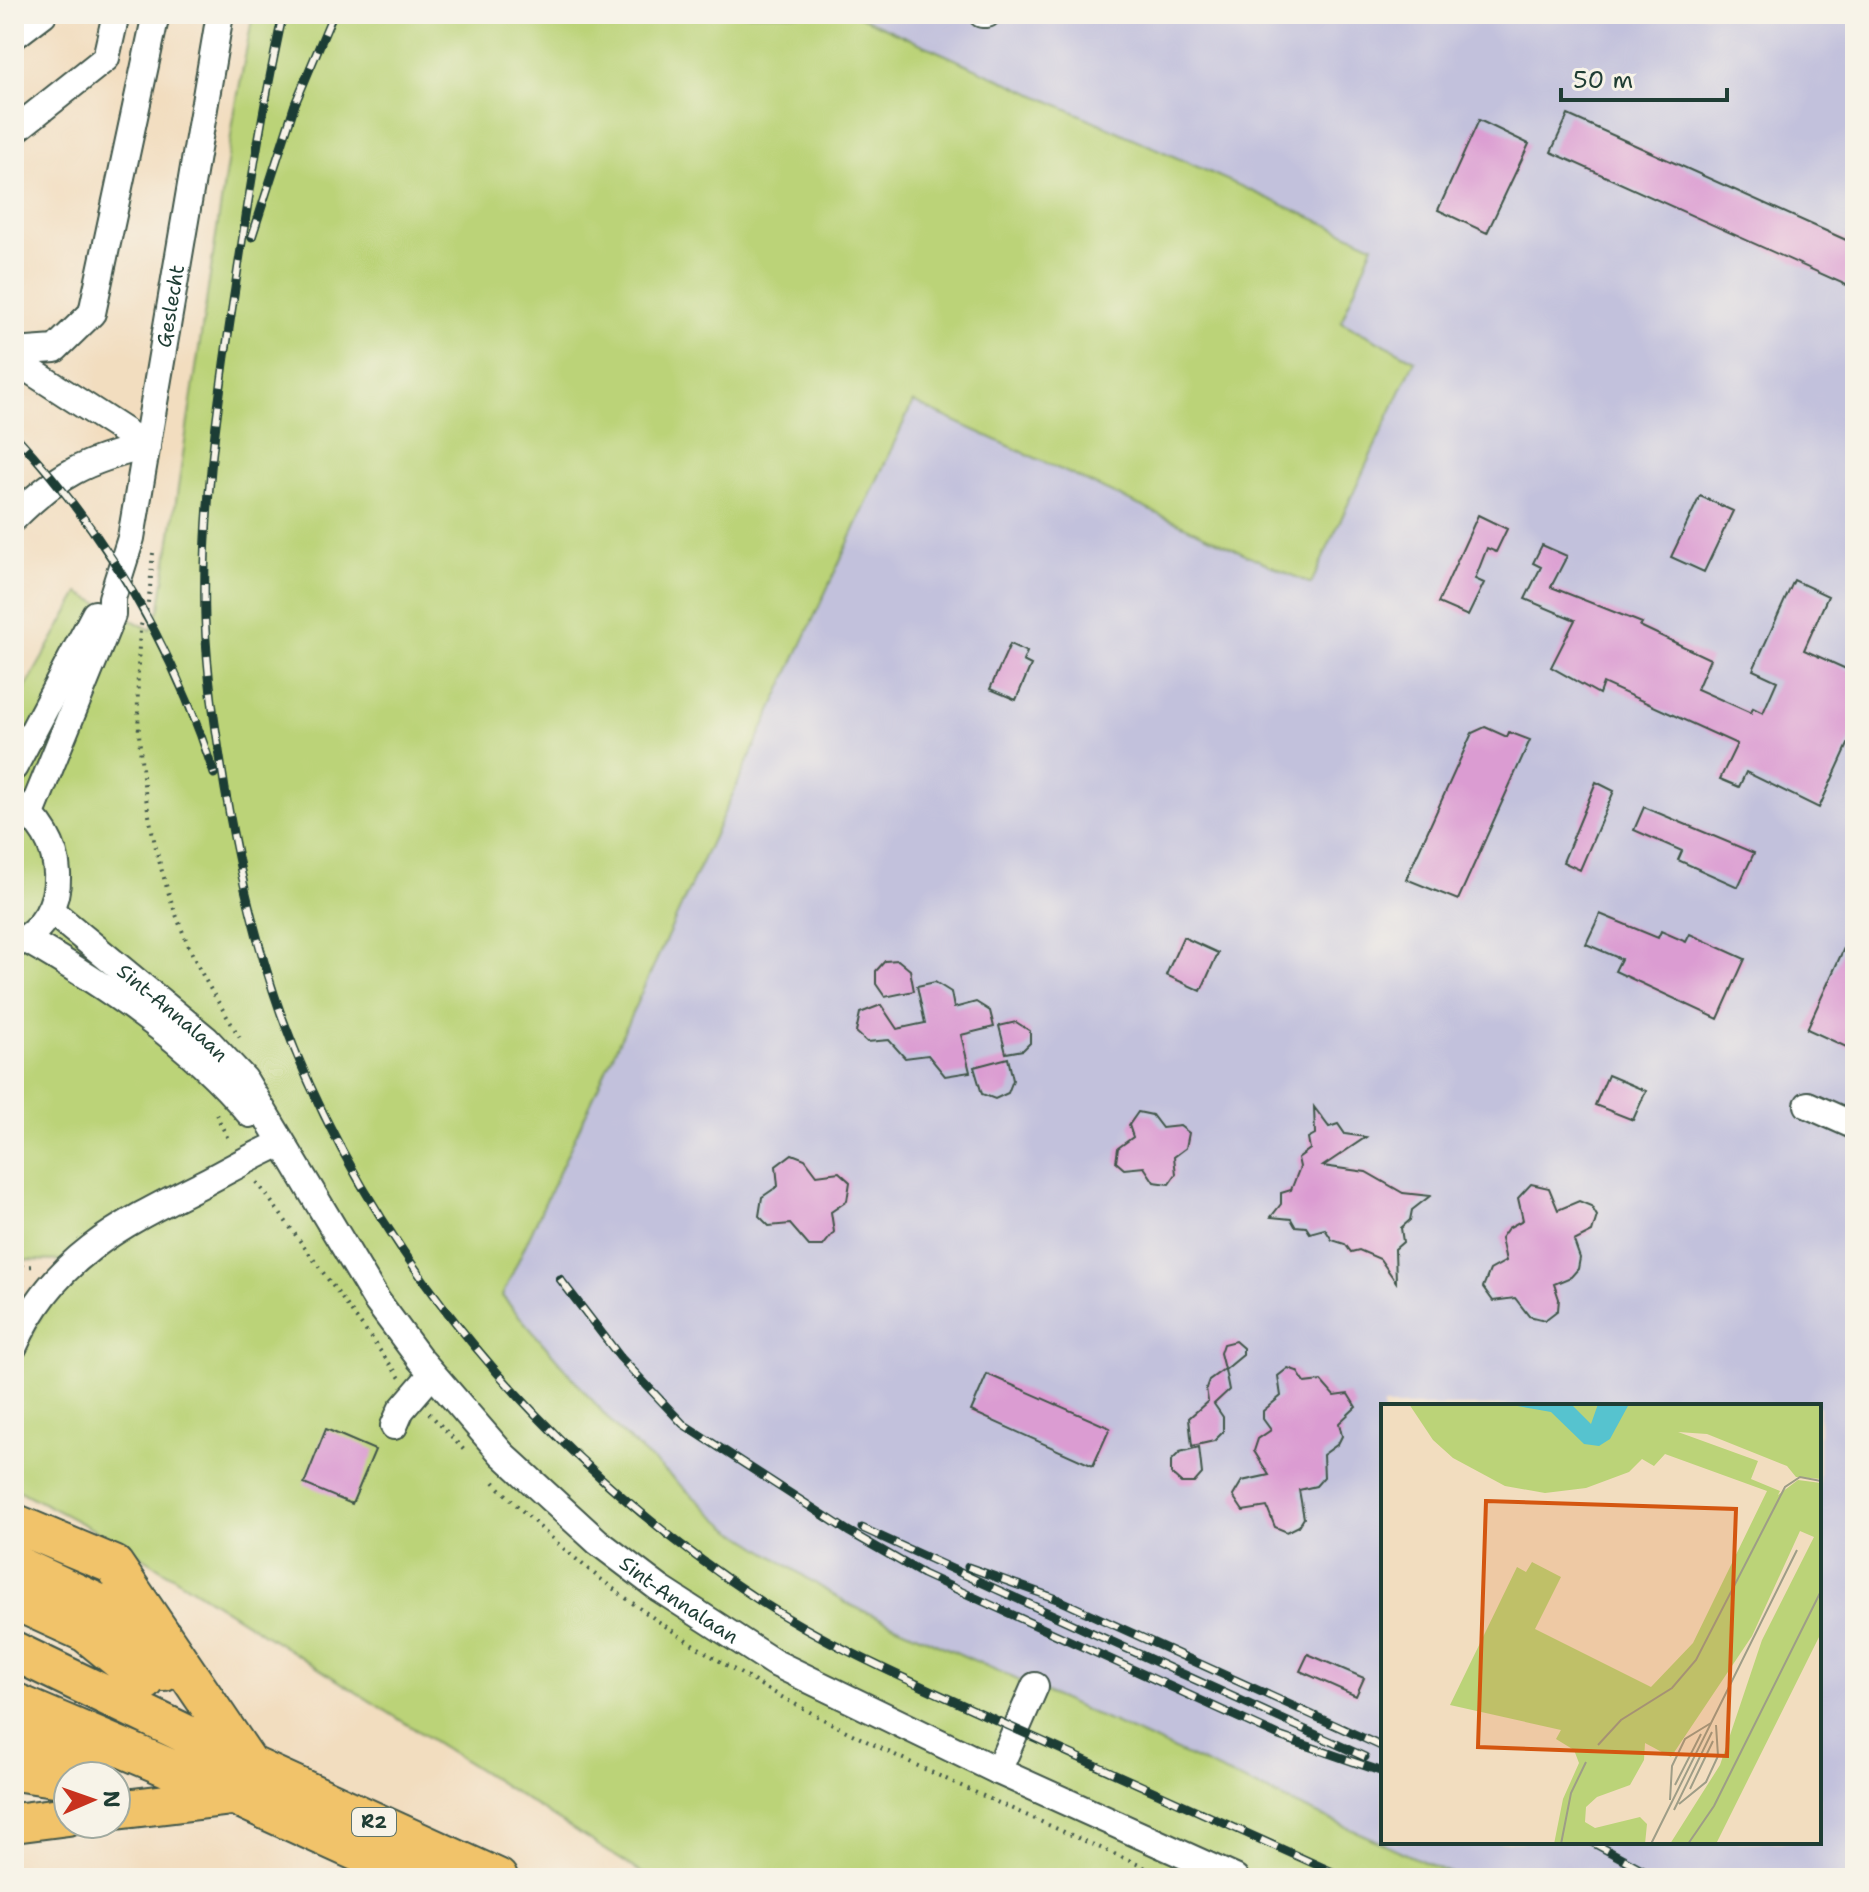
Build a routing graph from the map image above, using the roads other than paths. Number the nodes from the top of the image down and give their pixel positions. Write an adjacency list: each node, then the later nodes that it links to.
1 (43, 14): 5 (street)
2 (116, 14): 6 (street)
3 (156, 14): 7 (street)
4 (220, 14): 9 (street, Geslecht)
5 (14, 36)
6 (14, 131)
7 (14, 352)
8 (14, 360): 9 (street)
9 (147, 446): 10 (street); 11 (street, Geslecht)
10 (14, 518)
11 (112, 598): 12 (street, Geslecht); 13 (street, Geslecht)
12 (14, 767)
13 (22, 808): 14 (street, Geslecht)
14 (50, 910): 15 (street, Geslecht); 18 (street, Sint-Annalaan)
15 (20, 942): 18 (street, Sint-Annalaan)
16 (1808, 1105): 17 (street)
17 (1855, 1126)
18 (277, 1139): 19 (street); 20 (street, Sint-Annalaan)
19 (14, 1346)
20 (432, 1374): 21 (street); 38 (street, Sint-Annalaan)
21 (394, 1426)
22 (14, 1523): 40 (highway)
23 (14, 1547): 40 (highway, R2)
24 (14, 1564): 40 (highway, R2)
25 (14, 1582): 40 (highway, R2)
26 (14, 1600): 40 (highway, R2)
27 (14, 1617): 40 (highway, R2)
28 (14, 1633): 40 (highway, R2)
29 (14, 1651): 40 (highway, R2)
30 (14, 1668): 40 (highway, R2)
31 (14, 1686): 40 (highway, R2)
32 (1035, 1686): 38 (street)
33 (14, 1702): 40 (highway, R2)
34 (14, 1718): 40 (highway, R2)
35 (14, 1734): 40 (highway, R2)
36 (14, 1753): 40 (highway, R2)
37 (14, 1771): 39 (highway)
38 (998, 1771): 53 (street, Sint-Annalaan)
39 (52, 1777)
40 (242, 1780): 41 (highway, R2); 44 (highway, R2); 45 (highway, R2); 48 (highway); 51 (highway, R2); 52 (highway, R2)
41 (132, 1783)
42 (14, 1789): 43 (highway)
43 (52, 1790)
44 (132, 1790)
45 (132, 1797)
46 (52, 1802): 47 (highway)
47 (14, 1803)
48 (132, 1806)
49 (52, 1818): 50 (highway)
50 (14, 1823)
51 (415, 1878)
52 (498, 1878)
53 (1235, 1878)

